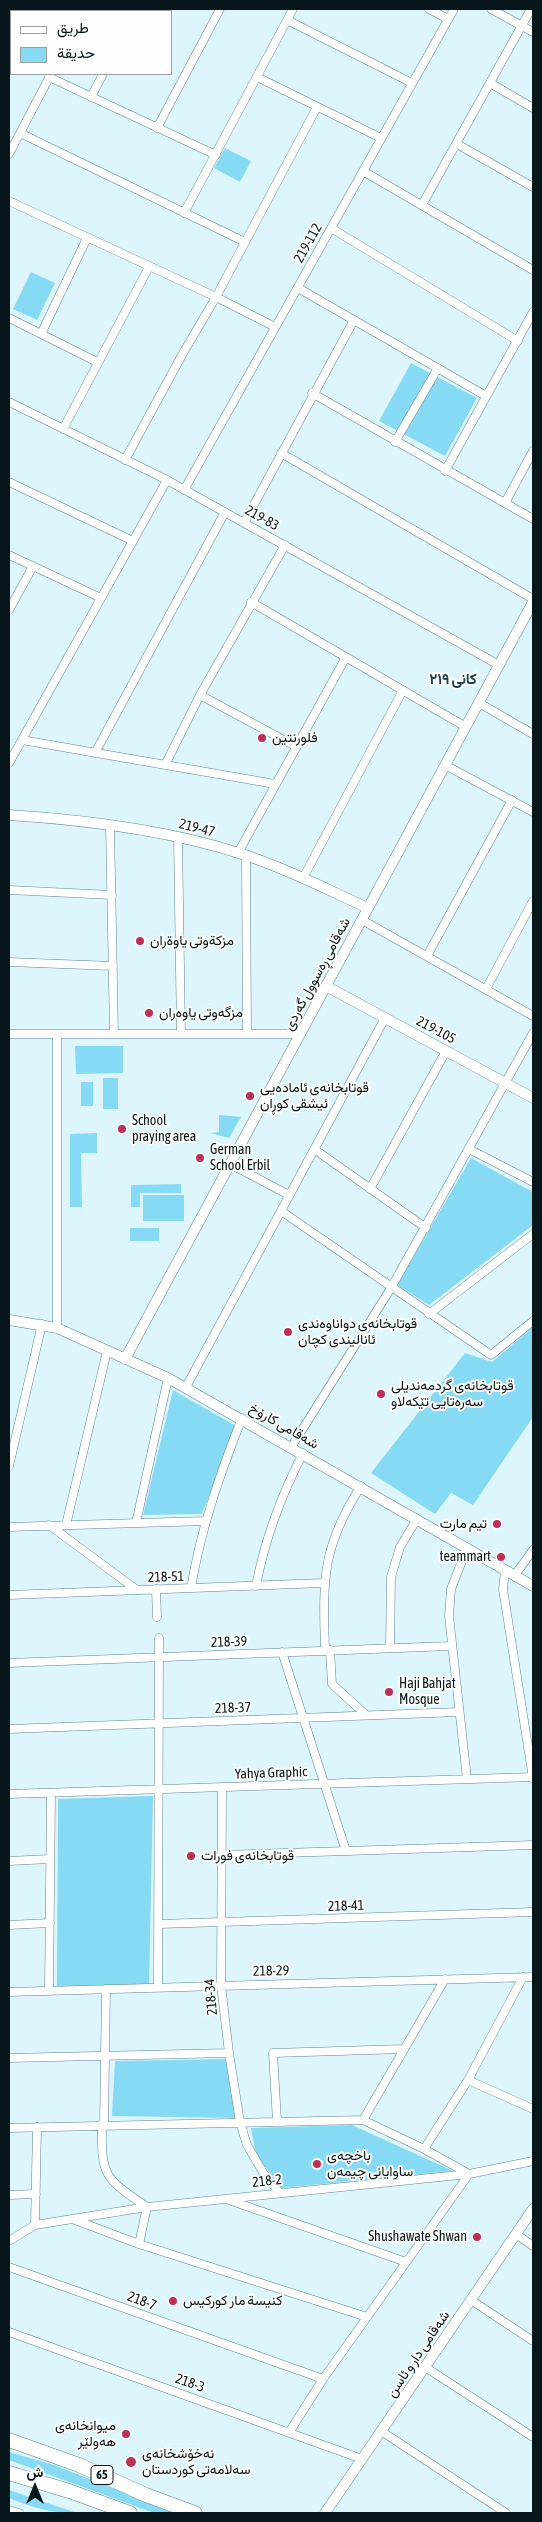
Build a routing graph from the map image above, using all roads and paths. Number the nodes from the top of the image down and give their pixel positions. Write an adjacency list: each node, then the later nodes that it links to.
1 (220, 9): 19 (street)
2 (293, 9): 8 (street)
3 (429, 9): 7 (street)
4 (454, 9): 7 (street, 219-112)
5 (491, 9): 9 (street)
6 (531, 9): 9 (street)
7 (448, 19): 14 (street, 219-112)
8 (287, 20): 13 (street); 14 (street)
9 (521, 25): 10 (street); 15 (street)
10 (533, 32)
11 (102, 75): 16 (street)
12 (50, 76): 16 (street); 20 (street)
13 (257, 77): 17 (street); 24 (street)
14 (412, 83): 21 (street, 219-112)
15 (490, 83): 18 (street); 22 (street)
16 (91, 97): 19 (street)
17 (316, 107): 21 (street); 32 (street)
18 (533, 108)
19 (157, 128): 24 (street)
20 (20, 133): 23 (street); 29 (street)
21 (381, 138): 25 (street, 219-112)
22 (457, 144): 26 (street); 28 (street)
23 (9, 154)
24 (216, 156): 29 (street)
25 (363, 171): 28 (street); 30 (street, 219-112)
26 (533, 187)
27 (9, 202): 31 (street)
28 (422, 205): 34 (street)
29 (184, 213): 32 (street)
30 (331, 228): 35 (street, 219-112); 42 (street)
31 (87, 238): 33 (street); 41 (street)
32 (245, 242): 36 (street)
33 (149, 267): 36 (street); 43 (street)
34 (533, 270)
35 (298, 288): 39 (street); 40 (street, 219-112)
36 (216, 297): 40 (street); 52 (street)
37 (533, 312): 42 (street)
38 (9, 318): 41 (street)
39 (354, 320): 44 (street); 45 (street)
40 (275, 327): 56 (street, 219-112)
41 (41, 334): 43 (street)
42 (518, 341): 46 (street)
43 (97, 362): 48 (street)
44 (438, 368): 46 (street); 49 (street)
45 (312, 393): 49 (street); 51 (street)
46 (486, 396): 53 (street)
47 (9, 402): 48 (street, 219-83)
48 (63, 429): 52 (street, 219-83)
49 (395, 442): 53 (street)
50 (533, 451): 57 (street)
51 (281, 453): 60 (street); 66 (street)
52 (125, 460): 54 (street, 219-83)
53 (445, 471): 57 (street)
54 (167, 480): 56 (street, 219-83); 61 (street)
55 (9, 482): 61 (street)
56 (184, 490): 58 (street, 219-83)
57 (505, 503): 59 (street)
58 (225, 512): 60 (street, 219-83); 78 (street)
59 (533, 519)
60 (244, 523): 62 (street, 219-83)
61 (133, 541): 65 (street)
62 (285, 545): 67 (street); 70 (street, 219-83)
63 (9, 555): 64 (street)
64 (33, 566): 65 (street); 68 (street)
65 (101, 598): 76 (street)
66 (533, 601): 70 (street, شەقامی ڕەسوول گەردی)
67 (252, 602): 69 (street); 72 (street)
68 (9, 610)
69 (346, 657): 71 (street); 77 (street)
70 (499, 665): 73 (street, شەقامی ڕەسوول گەردی)
71 (403, 690): 74 (street); 89 (street)
72 (200, 695): 77 (street); 80 (street)
73 (479, 703): 74 (street, شەقامی ڕەسوول گەردی); 75 (street)
74 (466, 727): 81 (street, شەقامی ڕەسوول گەردی)
75 (533, 734)
76 (22, 740): 78 (street); 79 (street)
77 (295, 746): 82 (street)
78 (95, 752): 80 (street)
79 (9, 763)
80 (165, 765): 82 (street)
81 (445, 765): 83 (street); 93 (street, شەقامی ڕەسوول گەردی)
82 (275, 784): 88 (street)
83 (512, 800): 84 (street); 95 (street)
84 (533, 812)
85 (9, 815): 86 (street, 219-47)
86 (110, 826): 87 (street, 219-47); 91 (street)
87 (178, 837): 88 (street, 219-47); 106 (street)
88 (242, 854): 89 (street, 219-47); 107 (street)
89 (303, 878): 93 (street, 219-47)
90 (9, 890): 91 (street)
91 (112, 895): 97 (street)
92 (533, 901): 99 (street)
93 (368, 908): 94 (street, شەقامی ڕەسوول گەردی)
94 (362, 920): 95 (street); 98 (street, شەقامی ڕەسوول گەردی)
95 (427, 956): 99 (street)
96 (9, 962): 97 (street)
97 (113, 966): 105 (street)
98 (326, 986): 101 (street, 219-105); 108 (street, شەقامی ڕەسوول گەردی)
99 (486, 989): 100 (street)
100 (533, 1016)
101 (385, 1018): 109 (street, 219-105); 112 (street)
102 (533, 1033): 110 (street)
103 (9, 1034): 104 (street)
104 (57, 1034): 105 (street); 126 (street)
105 (114, 1034): 106 (street)
106 (181, 1034): 107 (street)
107 (247, 1034): 108 (street)
108 (300, 1034): 114 (street, شەقامی ڕەسوول گەردی)
109 (446, 1051): 110 (street, 219-105); 116 (street)
110 (505, 1082): 111 (street, 219-105); 113 (street)
111 (533, 1098)
112 (314, 1149): 116 (street); 117 (street)
113 (469, 1149): 115 (street); 119 (street)
114 (230, 1164): 117 (street); 128 (street, شەقامی ڕەسوول گەردی)
115 (533, 1182)
116 (370, 1188): 119 (street)
117 (289, 1195): 118 (street)
118 (280, 1211): 121 (street); 130 (street)
119 (426, 1228): 121 (street)
120 (533, 1234): 122 (street)
121 (391, 1288): 122 (street); 132 (street)
122 (429, 1314): 124 (street)
123 (9, 1320): 125 (street, شەقامی کارۆخ)
124 (533, 1321)
125 (42, 1324): 126 (street, شەقامی کارۆخ); 134 (street)
126 (57, 1328): 127 (street, شەقامی کارۆخ)
127 (107, 1350): 128 (street, شەقامی کارۆخ); 140 (street)
128 (125, 1359): 129 (street, شەقامی کارۆخ)
129 (168, 1378): 130 (street, شەقامی کارۆخ); 138 (street)
130 (186, 1388): 131 (street, شەقامی کارۆخ)
131 (242, 1418): 132 (street, شەقامی کارۆخ); 137 (street)
132 (292, 1446): 133 (street, شەقامی کارۆخ)
133 (303, 1453): 135 (street, شەقامی کارۆخ); 147 (street)
134 (9, 1466)
135 (361, 1486): 136 (street, شەقامی کارۆخ); 146 (street)
136 (417, 1519): 142 (street, شەقامی کارۆخ); 156 (street)
137 (205, 1521): 138 (street); 149 (street)
138 (136, 1523): 140 (street)
139 (49, 1525): 140 (street); 141 (street); 151 (street)
140 (66, 1525)
141 (9, 1527)
142 (468, 1548): 144 (street, شەقامی کارۆخ); 155 (street)
143 (533, 1550): 145 (street)
144 (505, 1570): 145 (street, شەقامی کارۆخ); 166 (street)
145 (515, 1576): 148 (street, شەقامی کارۆخ)
146 (323, 1583): 147 (street, 218-51); 157 (street)
147 (256, 1586): 149 (street, 218-51)
148 (533, 1586)
149 (191, 1588): 150 (street, 218-51)
150 (156, 1589): 151 (street, 218-51); 153 (street)
151 (137, 1590): 152 (street, 218-51)
152 (9, 1595)
153 (156, 1617)
154 (159, 1638): 159 (street)
155 (450, 1646): 156 (street, 218-39); 161 (street)
156 (390, 1648): 157 (street, 218-39)
157 (328, 1651): 158 (street, 218-39); 162 (street)
158 (282, 1652): 159 (street, 218-39); 163 (street)
159 (160, 1657): 160 (street, 218-39); 164 (street)
160 (9, 1663)
161 (459, 1712): 162 (street, 218-37); 167 (street)
162 (366, 1715): 163 (street, 218-37)
163 (304, 1718): 164 (street, 218-37); 168 (street)
164 (159, 1723): 165 (street, 218-37); 170 (street)
165 (9, 1729)
166 (533, 1777): 167 (street, Yahya Graphic)
167 (467, 1779): 168 (street, Yahya Graphic)
168 (324, 1784): 169 (street, Yahya Graphic); 174 (street)
169 (222, 1787): 170 (street, Yahya Graphic); 175 (street, 218-34)
170 (159, 1789): 171 (street, Yahya Graphic); 181 (street)
171 (51, 1793): 172 (street, Yahya Graphic); 176 (street)
172 (9, 1794)
173 (533, 1844): 174 (street)
174 (346, 1851): 175 (street)
175 (222, 1855): 179 (street, 218-34)
176 (50, 1859): 177 (street); 180 (street)
177 (9, 1860)
178 (533, 1912): 179 (street, 218-41)
179 (221, 1922): 181 (street, 218-41); 186 (street, 218-34)
180 (50, 1923): 182 (street); 189 (street)
181 (159, 1924): 187 (street)
182 (9, 1925)
183 (523, 1977): 184 (street, 218-29); 185 (street, 218-29); 195 (street)
184 (533, 1977)
185 (446, 1979): 186 (street, 218-29); 191 (street)
186 (221, 1985): 187 (street, 218-29); 192 (street, 218-34)
187 (158, 1987): 188 (street, 218-29)
188 (106, 1988): 189 (street, 218-29); 193 (street)
189 (49, 1990): 190 (street, 218-29)
190 (9, 1992)
191 (404, 2049): 197 (street); 198 (street)
192 (229, 2053): 193 (street); 199 (street, 218-34)
193 (105, 2056): 194 (street); 200 (street)
194 (9, 2058)
195 (468, 2080): 196 (street); 203 (street)
196 (533, 2107)
197 (363, 2120): 198 (street); 203 (street)
198 (277, 2121): 199 (street)
199 (240, 2122): 200 (street); 206 (street, 218-34)
200 (103, 2124): 201 (street); 210 (street)
201 (37, 2127): 202 (street); 207 (street)
202 (9, 2128)
203 (424, 2149): 205 (street)
204 (533, 2161): 205 (street, 218-2)
205 (469, 2174): 206 (street, 218-2); 218 (street)
206 (279, 2192): 209 (street, 218-2)
207 (36, 2194): 208 (street); 213 (street)
208 (9, 2195)
209 (224, 2198): 210 (street, 218-2); 218 (street)
210 (147, 2207): 212 (street, 218-2); 216 (street)
211 (533, 2210): 214 (street, شەقامی دار و ئاسن)
212 (73, 2220): 213 (street, 218-2); 216 (street)
213 (35, 2225): 215 (street, 218-2)
214 (516, 2234): 217 (street); 220 (street, شەقامی دار و ئاسن)
215 (9, 2241)
216 (139, 2244): 221 (street)
217 (533, 2246)
218 (406, 2262): 221 (street)
219 (9, 2267): 225 (street, 218-7)
220 (471, 2300): 223 (street); 224 (street, شەقامی دار و ئاسن)
221 (367, 2317): 225 (street)
222 (9, 2332): 226 (street, 218-3)
223 (533, 2341)
224 (426, 2367): 227 (street, شەقامی دار و ئاسن); 228 (street)
225 (323, 2379): 226 (street)
226 (290, 2431): 230 (street, 218-3)
227 (381, 2432): 230 (street, شەقامی دار و ئاسن); 239 (street)
228 (533, 2437)
229 (9, 2440): 232 (highway, 65)
230 (362, 2459): 238 (street, شەقامی دار و ئاسن)
231 (9, 2472): 235 (highway, 65)
232 (146, 2495): 236 (highway, 65); 237 (highway, 65)
233 (9, 2510): 234 (street)
234 (19, 2513)
235 (130, 2513)
236 (180, 2513)
237 (195, 2513)
238 (325, 2513)
239 (506, 2513)

